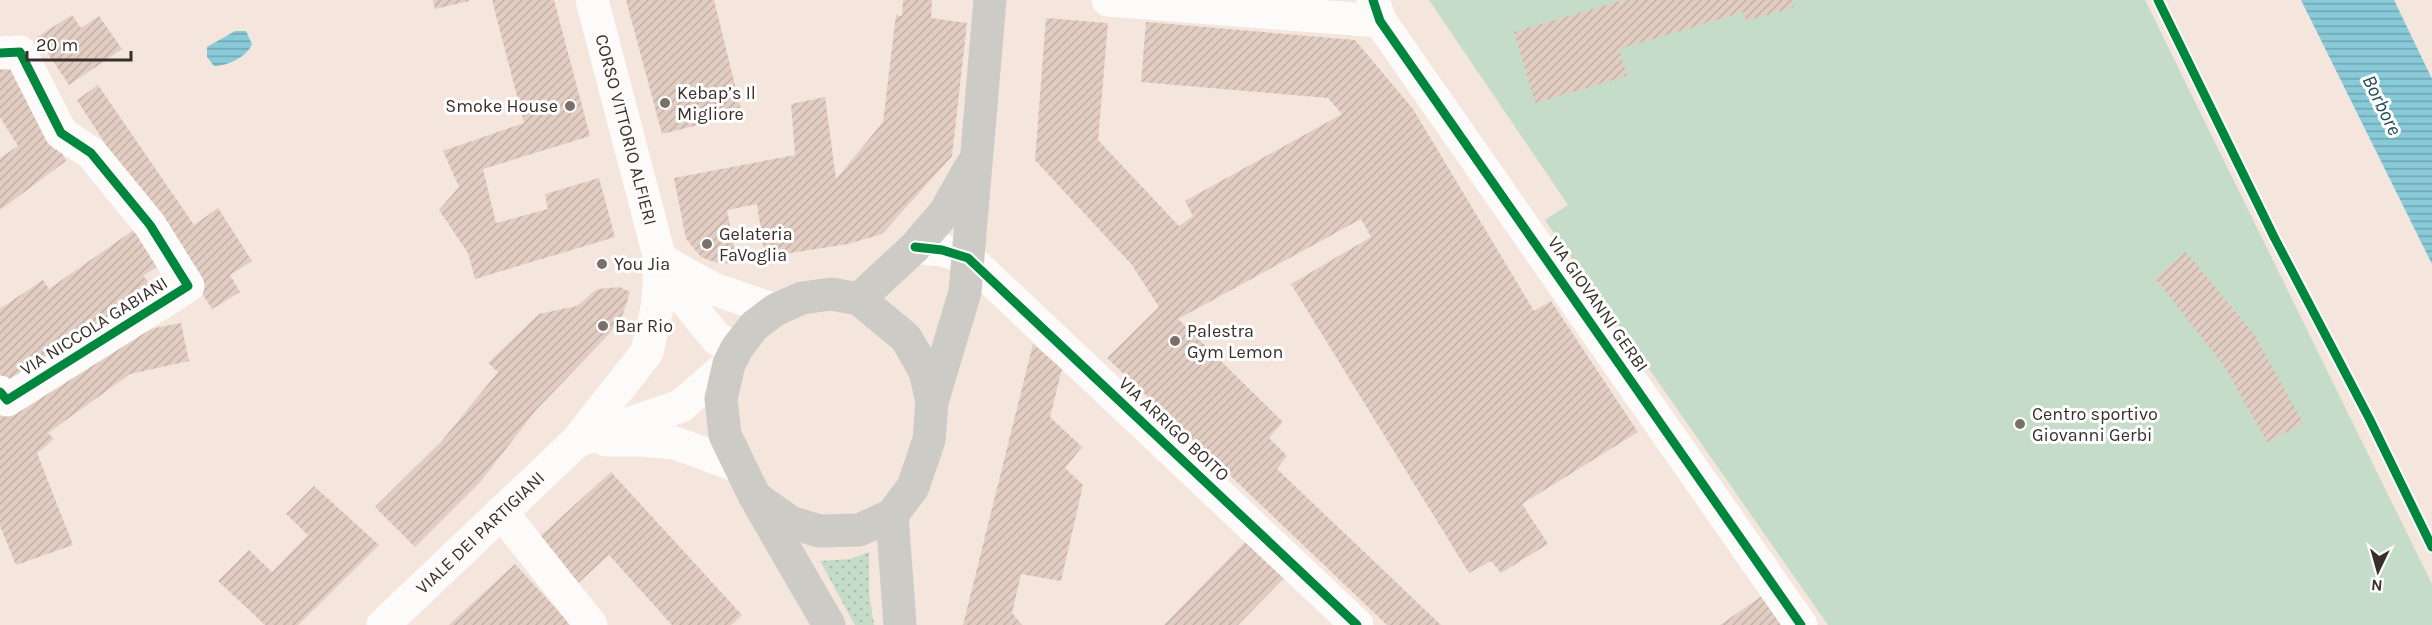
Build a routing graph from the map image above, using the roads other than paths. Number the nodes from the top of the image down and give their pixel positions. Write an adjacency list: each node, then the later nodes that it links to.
1 (592, 0): 9 (street, CORSO VITTORIO ALFIERI)
2 (990, 0): 6 (main road)
3 (1108, 0): 4 (street)
4 (1376, 11): 25 (street, VIA GIOVANNI GERBI)
5 (0, 53): 13 (street, VIA NICCOLA GABIANI)
6 (975, 160): 7 (main road); 8 (main road)
7 (915, 247): 8 (street); 10 (main road)
8 (968, 258): 14 (main road); 24 (street, VIA ARRIGO BOITO)
9 (660, 259): 11 (street); 12 (street, CORSO VITTORIO ALFIERI); 15 (street, CORSO VITTORIO ALFIERI)
10 (859, 298): 11 (main road); 14 (main road)
11 (775, 310): 12 (main road)
12 (733, 356): 15 (street, VIALE DEI PARTIGIANI); 16 (main road)
13 (0, 392)
14 (932, 402): 19 (main road)
15 (577, 441): 16 (street); 18 (street, VIALE DEI PARTIGIANI)
16 (741, 467): 17 (main road)
17 (755, 497): 19 (main road); 22 (main road)
18 (501, 512): 20 (street, VIALE DEI PARTIGIANI); 21 (street)
19 (892, 515): 23 (main road)
20 (383, 625)
21 (591, 625)
22 (829, 625)
23 (900, 625)
24 (1357, 625)
25 (1801, 625)

